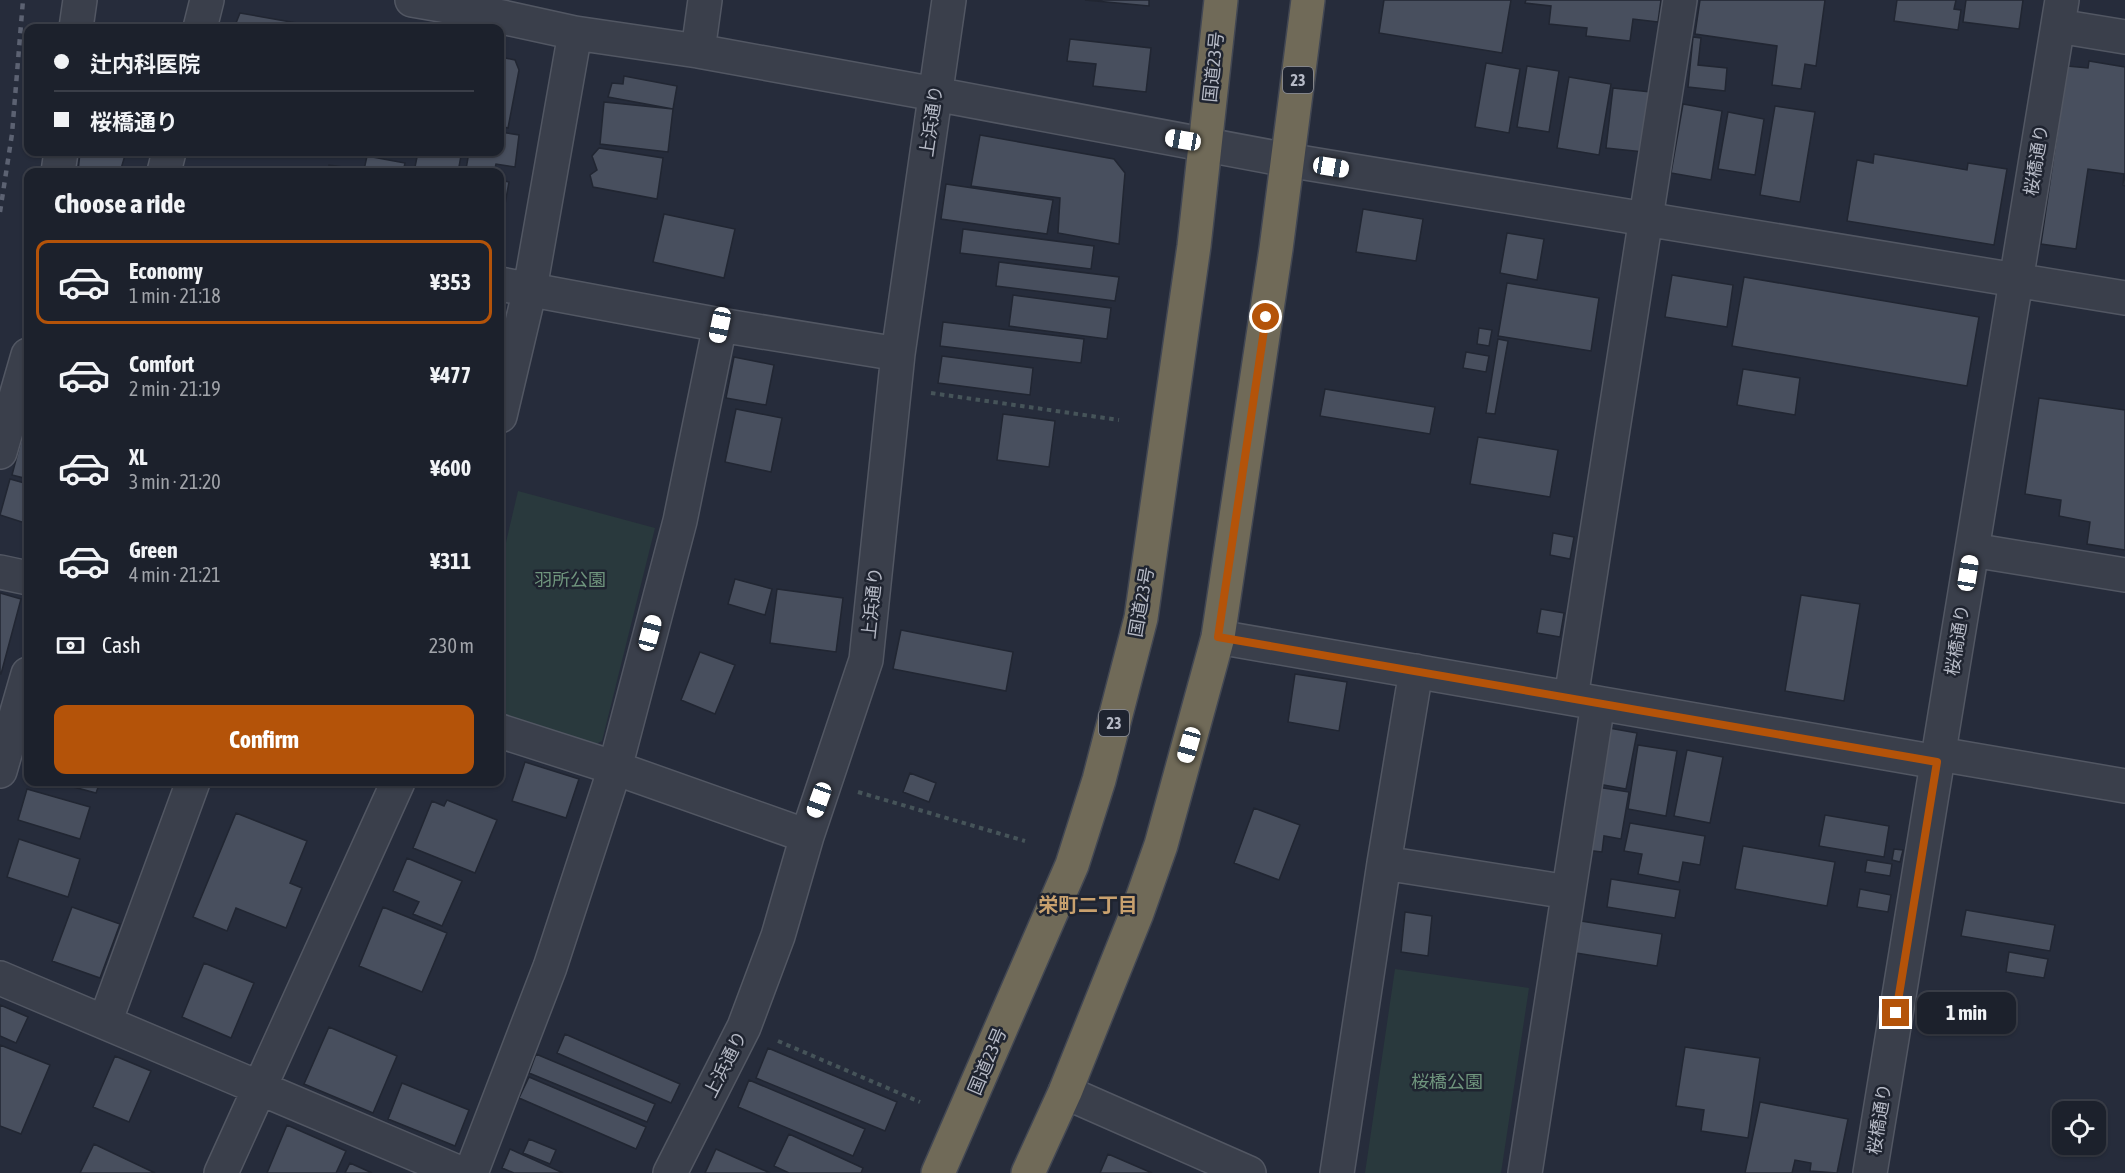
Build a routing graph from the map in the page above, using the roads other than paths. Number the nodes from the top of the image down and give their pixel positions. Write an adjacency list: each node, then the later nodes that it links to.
1 (80, 0): 11 (street)
2 (207, 0): 12 (street)
3 (412, 0): 9 (street)
4 (705, 0): 15 (street)
5 (949, 0): 16 (street, 上浜通り)
6 (1221, 0): 17 (highway, 国道23号 / 23)
7 (1308, 0): 18 (highway, 23)
8 (1680, 0): 19 (street)
9 (471, 5): 13 (street)
10 (2060, 13): 14 (street); 20 (street, 桜橋通り)
11 (77, 24)
12 (201, 24)
13 (575, 33): 15 (street); 21 (street)
14 (2125, 37)
15 (698, 51): 16 (street)
16 (935, 93): 17 (street); 24 (street, 上浜通り)
17 (1205, 144): 18 (street); 54 (highway, 国道23号 / 23)
18 (1287, 159): 19 (street); 32 (highway, 23)
19 (1646, 220): 20 (street); 35 (street)
20 (2017, 280): 22 (street); 28 (street, 桜橋通り)
21 (515, 287): 23 (street); 26 (street)
22 (2125, 298)
23 (720, 325): 24 (street); 38 (street)
24 (898, 354): 43 (street, 上浜通り)
25 (24, 369): 27 (street)
26 (504, 382)
27 (0, 452)
28 (1972, 550): 30 (street); 37 (street, 桜橋通り)
29 (0, 572): 31 (street)
30 (2125, 575)
31 (24, 577)
32 (1218, 637): 33 (street); 49 (highway, 23)
33 (1416, 671): 35 (street); 44 (street)
34 (24, 688): 39 (street)
35 (1585, 700): 37 (street); 45 (street)
36 (504, 732): 38 (street)
37 (1938, 758): 42 (street); 59 (street, 桜橋通り)
38 (615, 768): 43 (street); 52 (street)
39 (0, 771)
40 (192, 786): 47 (street)
41 (396, 786): 48 (street)
42 (2125, 786)
43 (807, 836): 53 (street, 上浜通り)
44 (1384, 863): 45 (street); 57 (street)
45 (1568, 892): 58 (street)
46 (0, 978): 47 (street)
47 (105, 1022): 48 (street)
48 (260, 1088): 50 (street); 51 (street)
49 (1065, 1092): 55 (highway, 23); 56 (street)
50 (221, 1173)
51 (460, 1173)
52 (471, 1173)
53 (670, 1173)
54 (938, 1173)
55 (1028, 1173)
56 (1249, 1173)
57 (1337, 1173)
58 (1527, 1173)
59 (1870, 1173)

